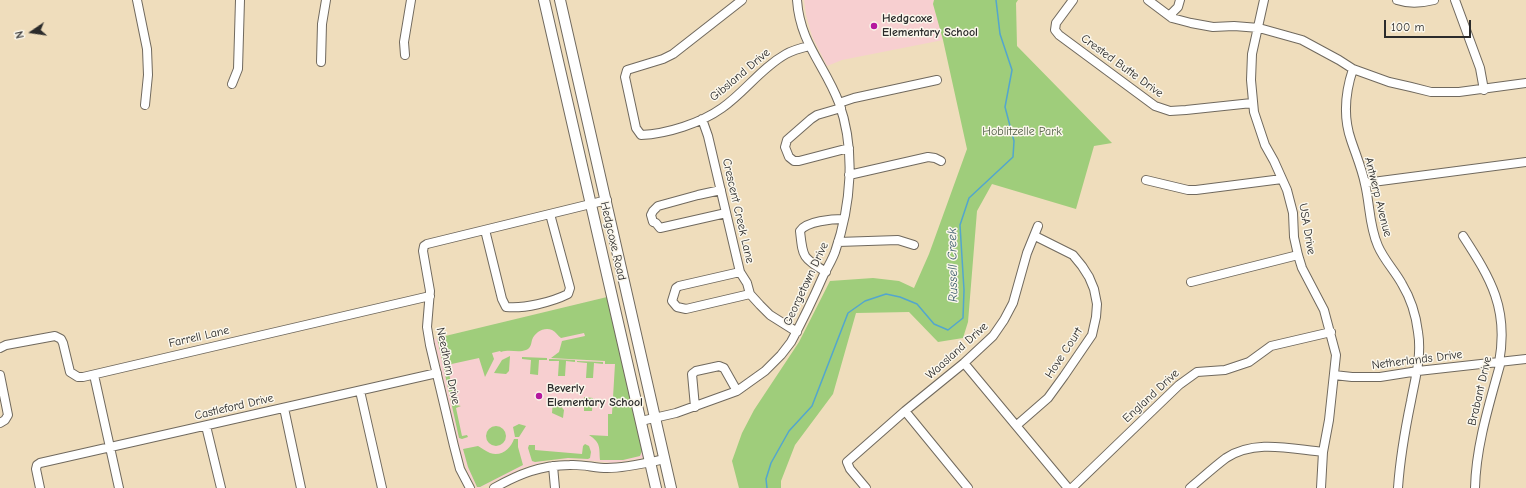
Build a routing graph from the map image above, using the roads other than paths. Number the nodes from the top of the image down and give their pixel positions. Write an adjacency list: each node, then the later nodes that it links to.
1 (137, 0): 27 (street)
2 (240, 0): 24 (street)
3 (326, 0): 20 (street)
4 (411, 0): 19 (street)
5 (544, 0): 39 (main road, Hedgcoxe Road)
6 (560, 0): 38 (main road, Hedgcoxe Road)
7 (742, 0): 29 (street, Gibsland Drive)
8 (797, 0): 18 (street, Georgetown Drive)
9 (1073, 0): 26 (street, Crested Butte Drive)
10 (1148, 0): 16 (street)
11 (1180, 0): 16 (street)
12 (1264, 0): 17 (street, USA Drive)
13 (1396, 0): 14 (street)
14 (1434, 0)
15 (1455, 0): 25 (street)
16 (1172, 18): 17 (street)
17 (1258, 28): 21 (street); 26 (street, USA Drive)
18 (809, 46): 28 (street, Georgetown Drive); 29 (street, Gibsland Drive)
19 (405, 55)
20 (321, 62)
21 (1353, 69): 25 (street); 36 (street, Antwerp Avenue)
22 (937, 80): 28 (street)
23 (1526, 83): 25 (street)
24 (232, 84)
25 (1484, 90)
26 (1252, 103): 34 (street, USA Drive)
27 (145, 105)
28 (840, 106): 30 (street, Georgetown Drive); 30 (street)
29 (702, 119): 37 (street, Crescent Creek Lane)
30 (849, 148): 33 (street, Georgetown Drive)
31 (941, 160): 33 (street)
32 (1526, 162): 36 (street)
33 (849, 175): 42 (street, Georgetown Drive)
34 (1282, 179): 35 (street); 49 (street, USA Drive)
35 (1146, 180)
36 (1366, 184): 61 (street, Antwerp Avenue)
37 (721, 190): 40 (street, Crescent Creek Lane); 40 (street)
38 (607, 200): 39 (street); 71 (main road, Hedgcoxe Road)
39 (591, 204): 41 (street); 72 (main road, Hedgcoxe Road)
40 (726, 213): 50 (street, Crescent Creek Lane)
41 (550, 214): 44 (street); 44 (street)
42 (844, 219): 47 (street, Georgetown Drive); 51 (street)
43 (1038, 226): 45 (street, Waasland Drive)
44 (485, 230): 54 (street, Needham Drive)
45 (1035, 236): 59 (street, Waasland Drive); 74 (street, Hove Court)
46 (1463, 236): 60 (street, Brabant Drive)
47 (838, 242): 48 (street); 51 (street, Georgetown Drive)
48 (914, 245)
49 (1298, 255): 52 (street); 56 (street, USA Drive)
50 (740, 272): 53 (street, Crescent Creek Lane); 53 (street)
51 (826, 272): 55 (street, Georgetown Drive)
52 (1191, 282)
53 (750, 294): 55 (street, Crescent Creek Lane)
54 (430, 296): 62 (street, Needham Drive); 63 (street, Farrell Lane)
55 (797, 332): 67 (street, Georgetown Drive)
56 (1331, 332): 64 (street, USA Drive); 94 (street, England Drive)
57 (0, 348): 63 (street, Farrell Lane)
58 (1526, 359): 60 (street, Netherlands Drive)
59 (964, 363): 70 (street, Waasland Drive); 74 (street)
60 (1499, 363): 61 (street, Netherlands Drive); 98 (street, Brabant Drive)
61 (1418, 371): 64 (street, Netherlands Drive); 97 (street, Antwerp Avenue)
62 (437, 373): 66 (street, Castleford Drive); 86 (street, Needham Drive)
63 (94, 375): 76 (street)
64 (1334, 375): 77 (street, USA Drive)
65 (0, 376): 73 (street)
66 (360, 391): 69 (street, Castleford Drive); 85 (street)
67 (737, 391): 68 (street, Georgetown Drive); 68 (street)
68 (695, 406): 71 (street, Georgetown Drive)
69 (284, 408): 75 (street, Castleford Drive); 84 (street)
70 (905, 411): 91 (street, Waasland Drive); 92 (street)
71 (656, 417): 72 (street, Georgetown Drive); 78 (main road, Hedgcoxe Road)
72 (641, 420): 79 (main road, Hedgcoxe Road)
73 (0, 423)
74 (1016, 425): 93 (street)
75 (206, 426): 76 (street, Castleford Drive); 83 (street)
76 (110, 447): 81 (street, Castleford Drive); 82 (street)
77 (1323, 452): 95 (street); 96 (street, USA Drive)
78 (665, 459): 79 (street); 90 (main road, Hedgcoxe Road)
79 (651, 462): 80 (street); 89 (main road, Hedgcoxe Road)
80 (553, 466): 87 (street); 88 (street)
81 (40, 488)
82 (119, 488)
83 (221, 488)
84 (301, 488)
85 (382, 488)
86 (470, 488)
87 (494, 488)
88 (555, 488)
89 (656, 488)
90 (671, 488)
91 (866, 488)
92 (968, 488)
93 (1068, 488)
94 (1072, 488)
95 (1190, 488)
96 (1321, 488)
97 (1398, 488)
98 (1475, 488)

